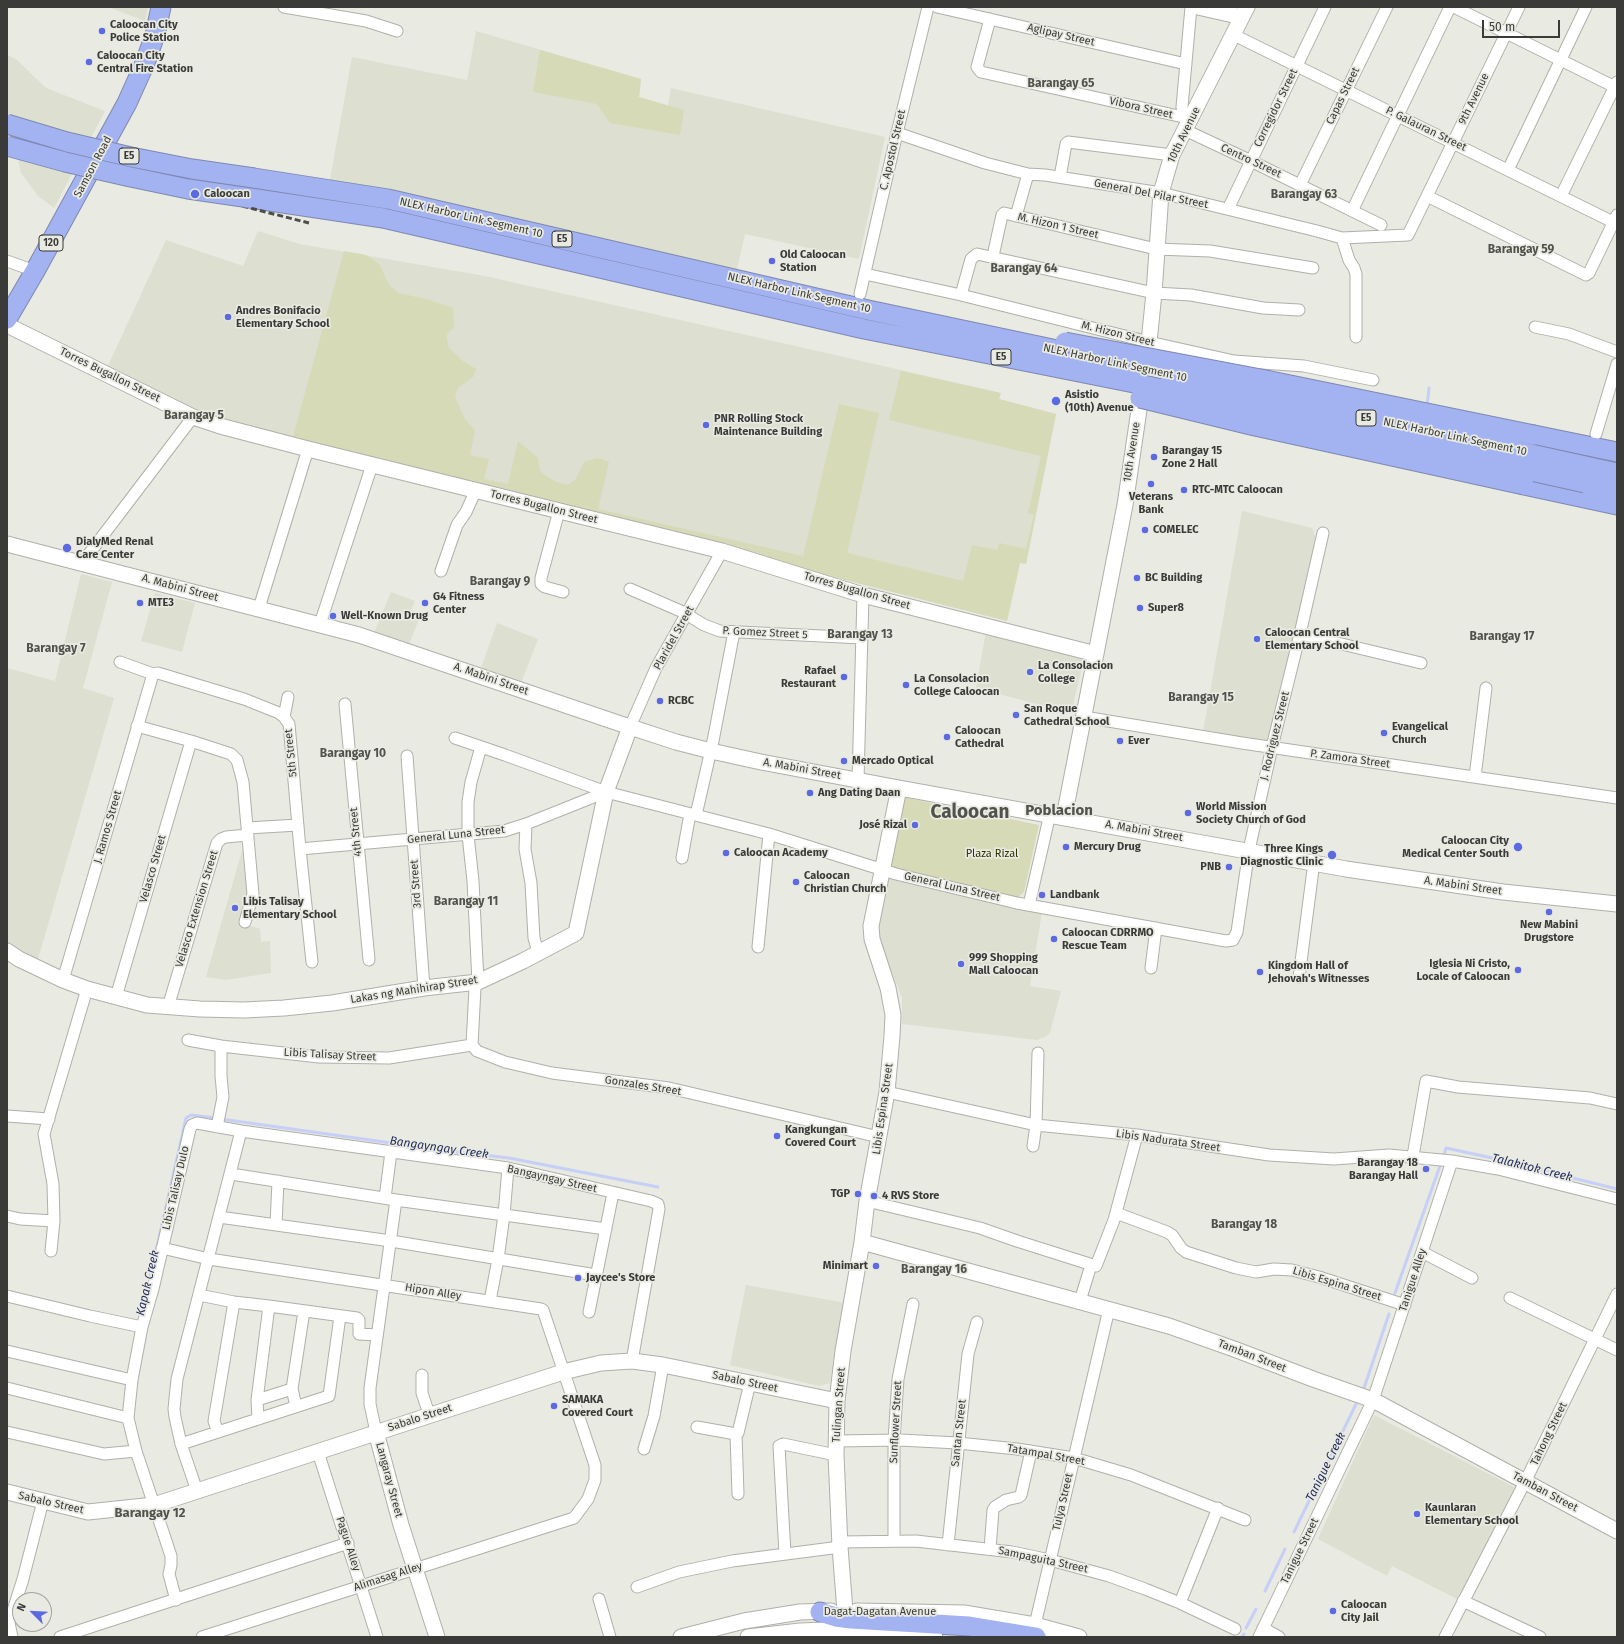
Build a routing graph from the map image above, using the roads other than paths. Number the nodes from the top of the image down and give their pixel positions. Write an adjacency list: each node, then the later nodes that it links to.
1 (161, 7): 49 (highway, Samson Road / 120)
2 (284, 7): 15 (street)
3 (928, 7): 26 (street, C. Apostol Street)
4 (936, 7): 14 (street, Aglipay Street)
5 (1191, 7): 19 (street)
6 (1198, 7): 13 (street)
7 (1324, 7): 20 (street, Corregidor Street)
8 (1386, 7): 22 (street, Capas Street)
9 (1450, 7): 23 (street)
10 (1454, 7): 16 (street)
11 (1519, 7): 16 (street, 9th Avenue)
12 (1586, 7): 18 (street)
13 (1245, 12): 17 (street, 10th Avenue)
14 (990, 19): 19 (street, Aglipay Street); 24 (street, Vibora Street)
15 (397, 31)
16 (1506, 34): 18 (street); 27 (street, 9th Avenue)
17 (1234, 35): 20 (street, P. Galauran Street); 24 (street, 10th Avenue)
18 (1561, 60): 21 (street); 31 (street)
19 (1186, 64): 24 (street)
20 (1297, 65): 22 (street, P. Galauran Street); 30 (street, Corregidor Street)
21 (1616, 85): 37 (street)
22 (1346, 90): 23 (street, P. Galauran Street); 34 (street, Capas Street)
23 (1398, 115): 27 (street, P. Galauran Street); 39 (street)
24 (1187, 122): 29 (street, 10th Avenue); 30 (street, Centro Street)
25 (7, 124): 53 (highway, NLEX Harbor Link Segment 10 / E5, bridge)
26 (897, 133): 32 (street, General Del Pilar Street); 50 (street, C. Apostol Street)
27 (1453, 142): 31 (street, P. Galauran Street); 36 (street, 9th Avenue)
28 (7, 146): 58 (highway, NLEX Harbor Link Segment 10 / E5, bridge)
29 (1172, 155): 33 (street); 35 (street, 10th Avenue)
30 (1251, 161): 34 (street, Centro Street); 38 (street, Corregidor Street)
31 (1508, 170): 37 (street, P. Galauran Street)
32 (1028, 174): 33 (street, General Del Pilar Street); 40 (street)
33 (1060, 177): 35 (street, General Del Pilar Street)
34 (1300, 185): 39 (street, Centro Street)
35 (1161, 193): 38 (street, General Del Pilar Street); 45 (street, 10th Avenue)
36 (1427, 196): 41 (street); 43 (street, 9th Avenue)
37 (1561, 196): 41 (street, P. Galauran Street)
38 (1228, 209): 44 (street, General Del Pilar Street)
39 (1352, 211): 42 (street, Centro Street)
40 (1016, 216): 45 (street, M. Hizon 1 Street); 46 (street, M. Hizon 1 Street)
41 (1616, 220)
42 (1381, 225)
43 (1408, 235): 44 (street, General Del Pilar Street)
44 (1342, 238): 59 (street)
45 (1156, 249): 48 (street, M. Hizon 1 Street); 51 (street, 10th Avenue)
46 (993, 256): 51 (street); 52 (street)
47 (7, 261): 49 (street)
48 (1313, 268)
49 (36, 271): 55 (highway, Samson Road / 120)
50 (865, 274): 52 (street, M. Hizon Street); 53 (street, C. Apostol Street)
51 (1154, 293): 54 (street); 60 (street, 10th Avenue)
52 (961, 295): 60 (street, M. Hizon Street)
53 (864, 302): 68 (highway, bridge); 71 (highway, NLEX Harbor Link Segment 10 / E5, bridge)
54 (1299, 310)
55 (7, 318)
56 (7, 325): 65 (street, Torres Bugallon Street)
57 (1535, 328): 61 (street)
58 (864, 329): 71 (highway, NLEX Harbor Link Segment 10 / E5, bridge); 75 (highway, bridge)
59 (1356, 336)
60 (1148, 342): 64 (street, M. Hizon Street); 91 (street, 10th Avenue)
61 (1617, 352)
62 (1617, 364): 63 (street)
63 (1615, 378): 66 (street)
64 (1373, 380)
65 (193, 417): 67 (street, Torres Bugallon Street); 80 (street)
66 (1596, 434)
67 (308, 449): 69 (street, Torres Bugallon Street); 85 (street)
68 (1617, 452)
69 (372, 465): 72 (street, Torres Bugallon Street); 87 (street)
70 (1617, 473): 71 (highway)
71 (1588, 475): 73 (highway); 74 (highway)
72 (476, 490): 76 (street, Torres Bugallon Street); 81 (street)
73 (1617, 490)
74 (1617, 494)
75 (1617, 505)
76 (559, 511): 79 (street, Torres Bugallon Street); 83 (street)
77 (1323, 533): 89 (street, J. Rodriguez Street)
78 (7, 544): 80 (street, A. Mabini Street)
79 (722, 551): 84 (street, Torres Bugallon Street); 86 (street, Plaridel Street)
80 (82, 562): 85 (street, A. Mabini Street)
81 (441, 571)
82 (630, 589): 86 (street, P. Gomez Street 5)
83 (563, 592)
84 (863, 594): 90 (street); 91 (street, Torres Bugallon Street)
85 (259, 608): 87 (street, A. Mabini Street)
86 (687, 614): 88 (street, P. Gomez Street 5); 101 (street, Plaridel Street)
87 (320, 624): 101 (street, A. Mabini Street)
88 (734, 632): 90 (street, P. Gomez Street 5); 106 (street)
89 (1300, 634): 93 (street); 105 (street, J. Rodriguez Street)
90 (862, 638): 109 (street)
91 (1096, 654): 99 (street, 10th Avenue)
92 (120, 662): 94 (street, 5th Street)
93 (1421, 663)
94 (153, 674): 98 (street, 5th Street); 100 (street, J. Ramos Street)
95 (1486, 688): 108 (street)
96 (288, 697): 98 (street)
97 (345, 704): 121 (street, 4th Street)
98 (284, 717): 115 (street, 5th Street)
99 (1084, 717): 105 (street, P. Zamora Street); 114 (street, 10th Avenue)
100 (137, 726): 103 (street); 139 (street, J. Ramos Street)
101 (630, 727): 106 (street, A. Mabini Street); 111 (street, Lakas ng Mahihirap Street)
102 (455, 738): 104 (street, General Luna Street)
103 (191, 741): 117 (street); 143 (street, Velasco Street)
104 (481, 747): 111 (street, General Luna Street); 119 (street)
105 (1272, 747): 108 (street, P. Zamora Street); 123 (street, J. Rodriguez Street)
106 (711, 751): 109 (street, A. Mabini Street); 113 (street)
107 (407, 756): 120 (street, 3rd Street)
108 (1475, 777): 112 (street, P. Zamora Street)
109 (858, 780): 110 (street, A. Mabini Street)
110 (899, 788): 114 (street, A. Mabini Street); 126 (street, Libis Espina Street)
111 (606, 792): 113 (street, General Luna Street); 116 (street, General Luna Street); 133 (street, Lakas ng Mahihirap Street)
112 (1617, 798)
113 (693, 815): 118 (street, General Luna Street); 124 (street)
114 (1057, 816): 123 (street, A. Mabini Street); 128 (street)
115 (298, 824): 117 (street, Velasco Extension Street); 122 (street, 5th Street)
116 (526, 824): 119 (street, General Luna Street); 133 (street)
117 (248, 832): 129 (street); 144 (street, Velasco Extension Street)
118 (769, 834): 126 (street, General Luna Street); 132 (street)
119 (468, 835): 120 (street, General Luna Street); 140 (street)
120 (413, 840): 121 (street, General Luna Street); 141 (street, 3rd Street)
121 (357, 844): 122 (street, General Luna Street); 135 (street, 4th Street)
122 (300, 849): 136 (street, 5th Street)
123 (1249, 850): 125 (street, A. Mabini Street); 131 (street, J. Rodriguez Street)
124 (682, 858)
125 (1314, 862): 127 (street, A. Mabini Street); 138 (street)
126 (882, 869): 128 (street, General Luna Street); 149 (street, Libis Espina Street)
127 (1617, 904)
128 (1029, 905): 130 (street, General Luna Street)
129 (245, 922)
130 (1156, 928): 131 (street, General Luna Street); 137 (street)
131 (1233, 940)
132 (758, 947)
133 (538, 952): 140 (street, Lakas ng Mahihirap Street)
134 (13, 955): 139 (street, Lakas ng Mahihirap Street)
135 (369, 960)
136 (312, 962)
137 (1151, 968)
138 (1299, 977)
139 (63, 980): 142 (street, Lakas ng Mahihirap Street)
140 (478, 982): 141 (street, Lakas ng Mahihirap Street); 146 (street)
141 (424, 988): 144 (street, Lakas ng Mahihirap Street)
142 (87, 989): 143 (street, Lakas ng Mahihirap Street); 152 (street)
143 (116, 997): 144 (street, Lakas ng Mahihirap Street)
144 (168, 1007)
145 (188, 1040): 147 (street, Libis Talisay Street)
146 (472, 1045): 147 (street, Libis Talisay Street); 158 (street, Gonzales Street)
147 (221, 1046): 155 (street)
148 (1038, 1053): 154 (street)
149 (887, 1092): 154 (street, Libis Nadurata Street); 158 (street, Libis Espina Street)
150 (1617, 1104): 161 (street)
151 (7, 1116): 152 (street)
152 (49, 1119): 174 (street)
153 (192, 1125): 155 (street, Bangayngay Street); 179 (street, Libis Talisay Dulo)
154 (1036, 1125): 157 (street, Libis Nadurata Street); 159 (street)
155 (217, 1127): 156 (street, Bangayngay Street)
156 (241, 1131): 160 (street, Bangayngay Street); 164 (street)
157 (1136, 1135): 161 (street, Libis Nadurata Street); 170 (street)
158 (879, 1137): 169 (street, Libis Espina Street)
159 (1033, 1146)
160 (391, 1152): 163 (street, Bangayngay Street); 167 (street, Langaray Street)
161 (1413, 1156): 162 (street, Libis Nadurata Street)
162 (1452, 1161): 168 (street, Libis Nadurata Street); 181 (street, Tanigue Alley)
163 (508, 1168): 166 (street, Bangayngay Street); 171 (street)
164 (231, 1174): 165 (street); 173 (street)
165 (278, 1181): 167 (street); 175 (street)
166 (613, 1193): 176 (street); 208 (street, Bangayngay Street)
167 (390, 1199): 171 (street); 177 (street, Langaray Street)
168 (1617, 1199)
169 (867, 1201): 178 (street, Tulingan Street); 184 (street)
170 (1116, 1213): 184 (street); 196 (street, Libis Espina Street)
171 (504, 1215): 176 (street); 183 (street)
172 (7, 1216): 174 (street)
173 (219, 1217): 175 (street); 182 (street)
174 (54, 1221): 180 (street)
175 (276, 1225): 177 (street)
176 (606, 1229): 185 (street)
177 (391, 1241): 183 (street); 187 (street, Langaray Street)
178 (862, 1242): 190 (street, Tamban Street); 218 (street, Tulingan Street)
179 (162, 1248): 182 (street, Hipon Alley); 203 (street, Libis Talisay Dulo)
180 (51, 1251)
181 (1422, 1252): 186 (street); 196 (street, Tanigue Alley)
182 (209, 1259): 187 (street, Hipon Alley); 189 (street)
183 (498, 1259): 185 (street); 193 (street)
184 (1090, 1265): 190 (street)
185 (596, 1275): 200 (street)
186 (1472, 1278)
187 (384, 1284): 193 (street, Hipon Alley); 204 (street, Langaray Street)
188 (1617, 1294): 205 (street, Tahong Street)
189 (199, 1295): 194 (street); 230 (street)
190 (1081, 1295): 198 (street, Tamban Street)
191 (7, 1296): 203 (street)
192 (1510, 1298): 205 (street)
193 (490, 1301): 210 (street, Hipon Alley)
194 (234, 1302): 197 (street); 225 (street)
195 (913, 1304): 228 (street, Sunflower Street)
196 (1405, 1305): 216 (street, Tanigue Alley)
197 (269, 1306): 199 (street); 217 (street)
198 (1109, 1309): 216 (street, Tamban Street); 236 (street, Tulya Street)
199 (304, 1311): 201 (street); 215 (street)
200 (589, 1312)
201 (340, 1316): 204 (street); 219 (street)
202 (977, 1322): 229 (street, Santan Street)
203 (142, 1327): 212 (street, Libis Talisay Dulo)
204 (377, 1335): 226 (street, Langaray Street)
205 (1595, 1340): 206 (street); 237 (street, Tahong Street)
206 (1617, 1350)
207 (7, 1352): 212 (street)
208 (632, 1361): 209 (street, Sabalo Street); 210 (street, Sabalo Street)
209 (663, 1365): 213 (street, Sabalo Street); 232 (street)
210 (563, 1372): 220 (street, Sabalo Street); 244 (street, Hipon Alley)
211 (422, 1375): 220 (street)
212 (132, 1380): 221 (street, Libis Talisay Dulo)
213 (750, 1383): 218 (street, Sabalo Street); 227 (street)
214 (7, 1388): 221 (street)
215 (292, 1389): 217 (street); 219 (street)
216 (1365, 1397): 237 (street, Tamban Street); 265 (street, Tanigue Street)
217 (257, 1400): 222 (street)
218 (837, 1401): 231 (street, Tulingan Street)
219 (296, 1406): 222 (street)
220 (429, 1414): 226 (street, Sabalo Street)
221 (128, 1418): 233 (street, Libis Talisay Dulo)
222 (258, 1419): 225 (street)
223 (698, 1427): 227 (street)
224 (7, 1432): 233 (street)
225 (218, 1432): 230 (street)
226 (376, 1432): 235 (street, Sabalo Street); 254 (street, Langaray Street)
227 (736, 1434): 240 (street)
228 (894, 1440): 229 (street, Tatampal Street); 231 (street, Tatampal Street); 247 (street, Sunflower Street)
229 (958, 1443): 234 (street, Tatampal Street); 250 (street, Santan Street)
230 (181, 1444): 238 (street)
231 (836, 1448): 249 (street, Tulingan Street); 252 (street, Tatampal Street)
232 (644, 1449)
233 (136, 1451): 242 (street, Libis Talisay Dulo)
234 (1031, 1451): 236 (street, Tatampal Street); 251 (street)
235 (318, 1452): 238 (street, Sabalo Street); 248 (street, Pague Alley)
236 (1074, 1458): 243 (street, Tatampal Street); 253 (street, Tulya Street)
237 (1525, 1482): 246 (street, Tamban Street); 259 (street, Tahong Street)
238 (197, 1491): 242 (street, Sabalo Street)
239 (7, 1492): 241 (street, Sabalo Street)
240 (738, 1494)
241 (43, 1502): 242 (street, Sabalo Street); 267 (street)
242 (154, 1505): 258 (street, Libis Talisay Dulo)
243 (1218, 1508): 245 (street, Tatampal Street); 260 (street)
244 (574, 1518): 254 (street, Alimasag Alley)
245 (1245, 1520)
246 (1617, 1531)
247 (894, 1541): 249 (street, Sampaguita Street); 250 (street, Sampaguita Street)
248 (348, 1543): 255 (street, Pague Alley); 258 (street)
249 (840, 1545): 252 (street, Sampaguita Street); 261 (street, Tulingan Street)
250 (948, 1545): 251 (street, Sampaguita Street)
251 (990, 1549): 253 (street, Sampaguita Street)
252 (784, 1554): 256 (street, Sampaguita Street)
253 (1050, 1560): 260 (street, Sampaguita Street); 264 (street, Tulya Street)
254 (414, 1568): 255 (street, Alimasag Alley); 271 (street, Langaray Street)
255 (361, 1586): 269 (street, Alimasag Alley); 270 (street, Pague Alley)
256 (637, 1587)
257 (599, 1599): 272 (street)
258 (176, 1600): 268 (street)
259 (1463, 1601): 278 (street, Tahong Street); 279 (street)
260 (1180, 1603): 263 (street, Sampaguita Street)
261 (845, 1611): 262 (street, Dagat-Dagatan Avenue); 264 (street, Dagat-Dagatan Avenue)
262 (820, 1612): 264 (highway); 273 (street, Dagat-Dagatan Avenue)
263 (1235, 1628)
264 (1036, 1631): 276 (street, Dagat-Dagatan Avenue)
265 (1261, 1632): 277 (street)
266 (846, 1633): 274 (street, Dagat-Dagatan Avenue); 275 (street, Dagat-Dagatan Avenue)
267 (12, 1637)
268 (60, 1637)
269 (202, 1637)
270 (378, 1637)
271 (437, 1637)
272 (610, 1637)
273 (681, 1637)
274 (748, 1637)
275 (935, 1637)
276 (1079, 1637)
277 (1280, 1637)
278 (1445, 1637)
279 (1540, 1637)

